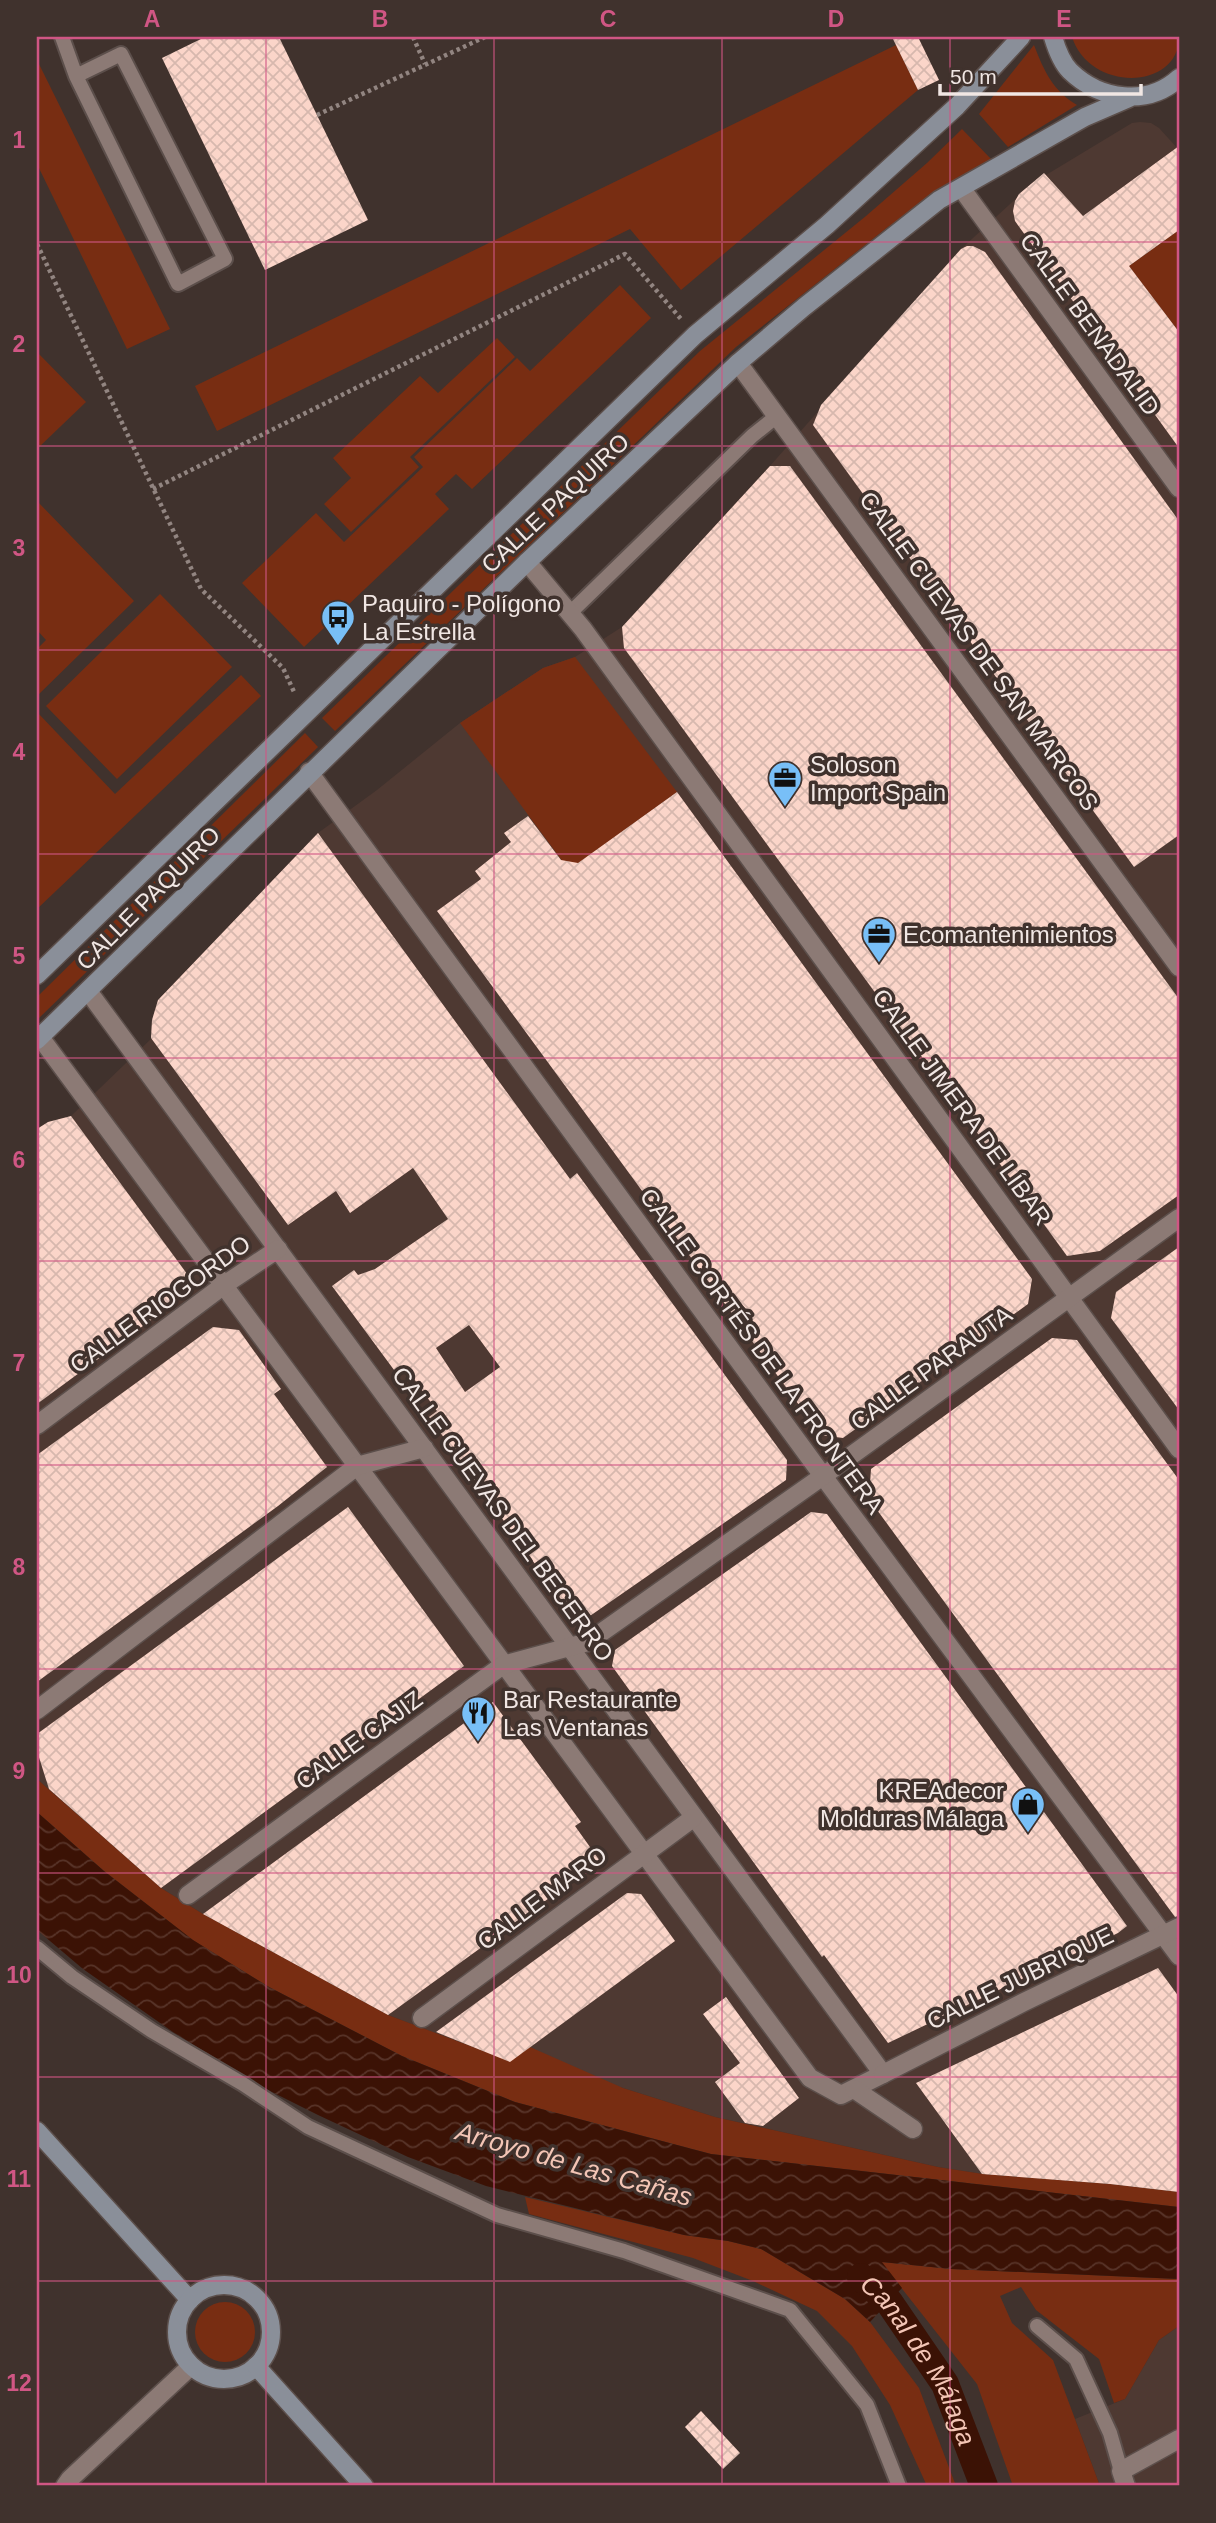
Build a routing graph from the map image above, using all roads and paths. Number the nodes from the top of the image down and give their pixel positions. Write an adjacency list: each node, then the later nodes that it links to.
1 (62, 37): 7 (lane)
2 (413, 37): 6 (path)
3 (485, 37): 6 (path)
4 (1021, 37): 13 (main road, CALLE PAQUIRO)
5 (1053, 37): 9 (main road)
6 (425, 65): 10 (path)
7 (76, 76): 7 (lane)
8 (1177, 86): 9 (main road, CALLE PAQUIRO)
9 (1129, 98): 11 (main road, CALLE PAQUIRO)
10 (317, 115)
11 (962, 189): 14 (main road, CALLE PAQUIRO); 16 (street, CALLE BENADALID)
12 (37, 244): 17 (path)
13 (695, 335): 17 (path); 20 (main road, CALLE PAQUIRO)
14 (738, 363): 15 (street, CALLE CUEVAS DE SAN MARCOS); 18 (main road, CALLE PAQUIRO)
15 (777, 416): 19 (lane); 22 (street, CALLE CUEVAS DE SAN MARCOS)
16 (1179, 488)
17 (153, 489): 20 (path)
18 (527, 562): 19 (street, CALLE JIMERA DE LÍBAR); 21 (main road, CALLE PAQUIRO)
19 (570, 612): 29 (street, CALLE JIMERA DE LÍBAR)
20 (304, 716): 23 (main road, CALLE PAQUIRO)
21 (309, 772): 24 (main road, CALLE PAQUIRO); 34 (street, CALLE CORTÉS DE LA FRONTERA)
22 (1179, 967)
23 (37, 975)
24 (88, 991): 25 (main road, CALLE PAQUIRO); 27 (street, CALLE CUEVAS DEL BECERRO)
25 (38, 1038): 28 (street)
26 (1179, 1218): 29 (street, CALLE PARAUTA)
27 (278, 1249): 28 (street, CALLE RIOGORDO); 31 (street, CALLE CUEVAS DEL BECERRO)
28 (224, 1285): 30 (street, CALLE RIOGORDO); 33 (street)
29 (1071, 1298): 32 (street, CALLE JIMERA DE LÍBAR); 34 (street, CALLE PARAUTA)
30 (37, 1425)
31 (425, 1448): 33 (street); 35 (street, CALLE CUEVAS DEL BECERRO)
32 (1179, 1449)
33 (358, 1466): 36 (street); 37 (street)
34 (823, 1476): 35 (street, CALLE PARAUTA); 41 (street, CALLE CORTÉS DE LA FRONTERA)
35 (569, 1647): 36 (street, CALLE CAJIZ); 38 (street, CALLE CUEVAS DEL BECERRO)
36 (503, 1665): 39 (street); 40 (street, CALLE CAJIZ)
37 (37, 1710)
38 (693, 1818): 39 (street, CALLE MARO); 45 (street, CALLE CUEVAS DEL BECERRO)
39 (643, 1853): 44 (street, CALLE MARO); 46 (street)
40 (188, 1895)
41 (1171, 1931): 43 (street, CALLE CORTÉS DE LA FRONTERA); 45 (street, CALLE JUBRIQUE)
42 (37, 1948): 57 (lane)
43 (1179, 1956)
44 (422, 2018)
45 (883, 2074): 46 (street)
46 (854, 2089): 47 (street)
47 (913, 2129)
48 (37, 2131): 49 (main road)
49 (190, 2300): 51 (main road); 52 (main road)
50 (1037, 2326): 54 (lane)
51 (191, 2366): 52 (main road); 55 (street)
52 (256, 2367): 56 (main road)
53 (1179, 2439): 54 (street)
54 (1124, 2479)
55 (64, 2484)
56 (364, 2486)
57 (899, 2486)

